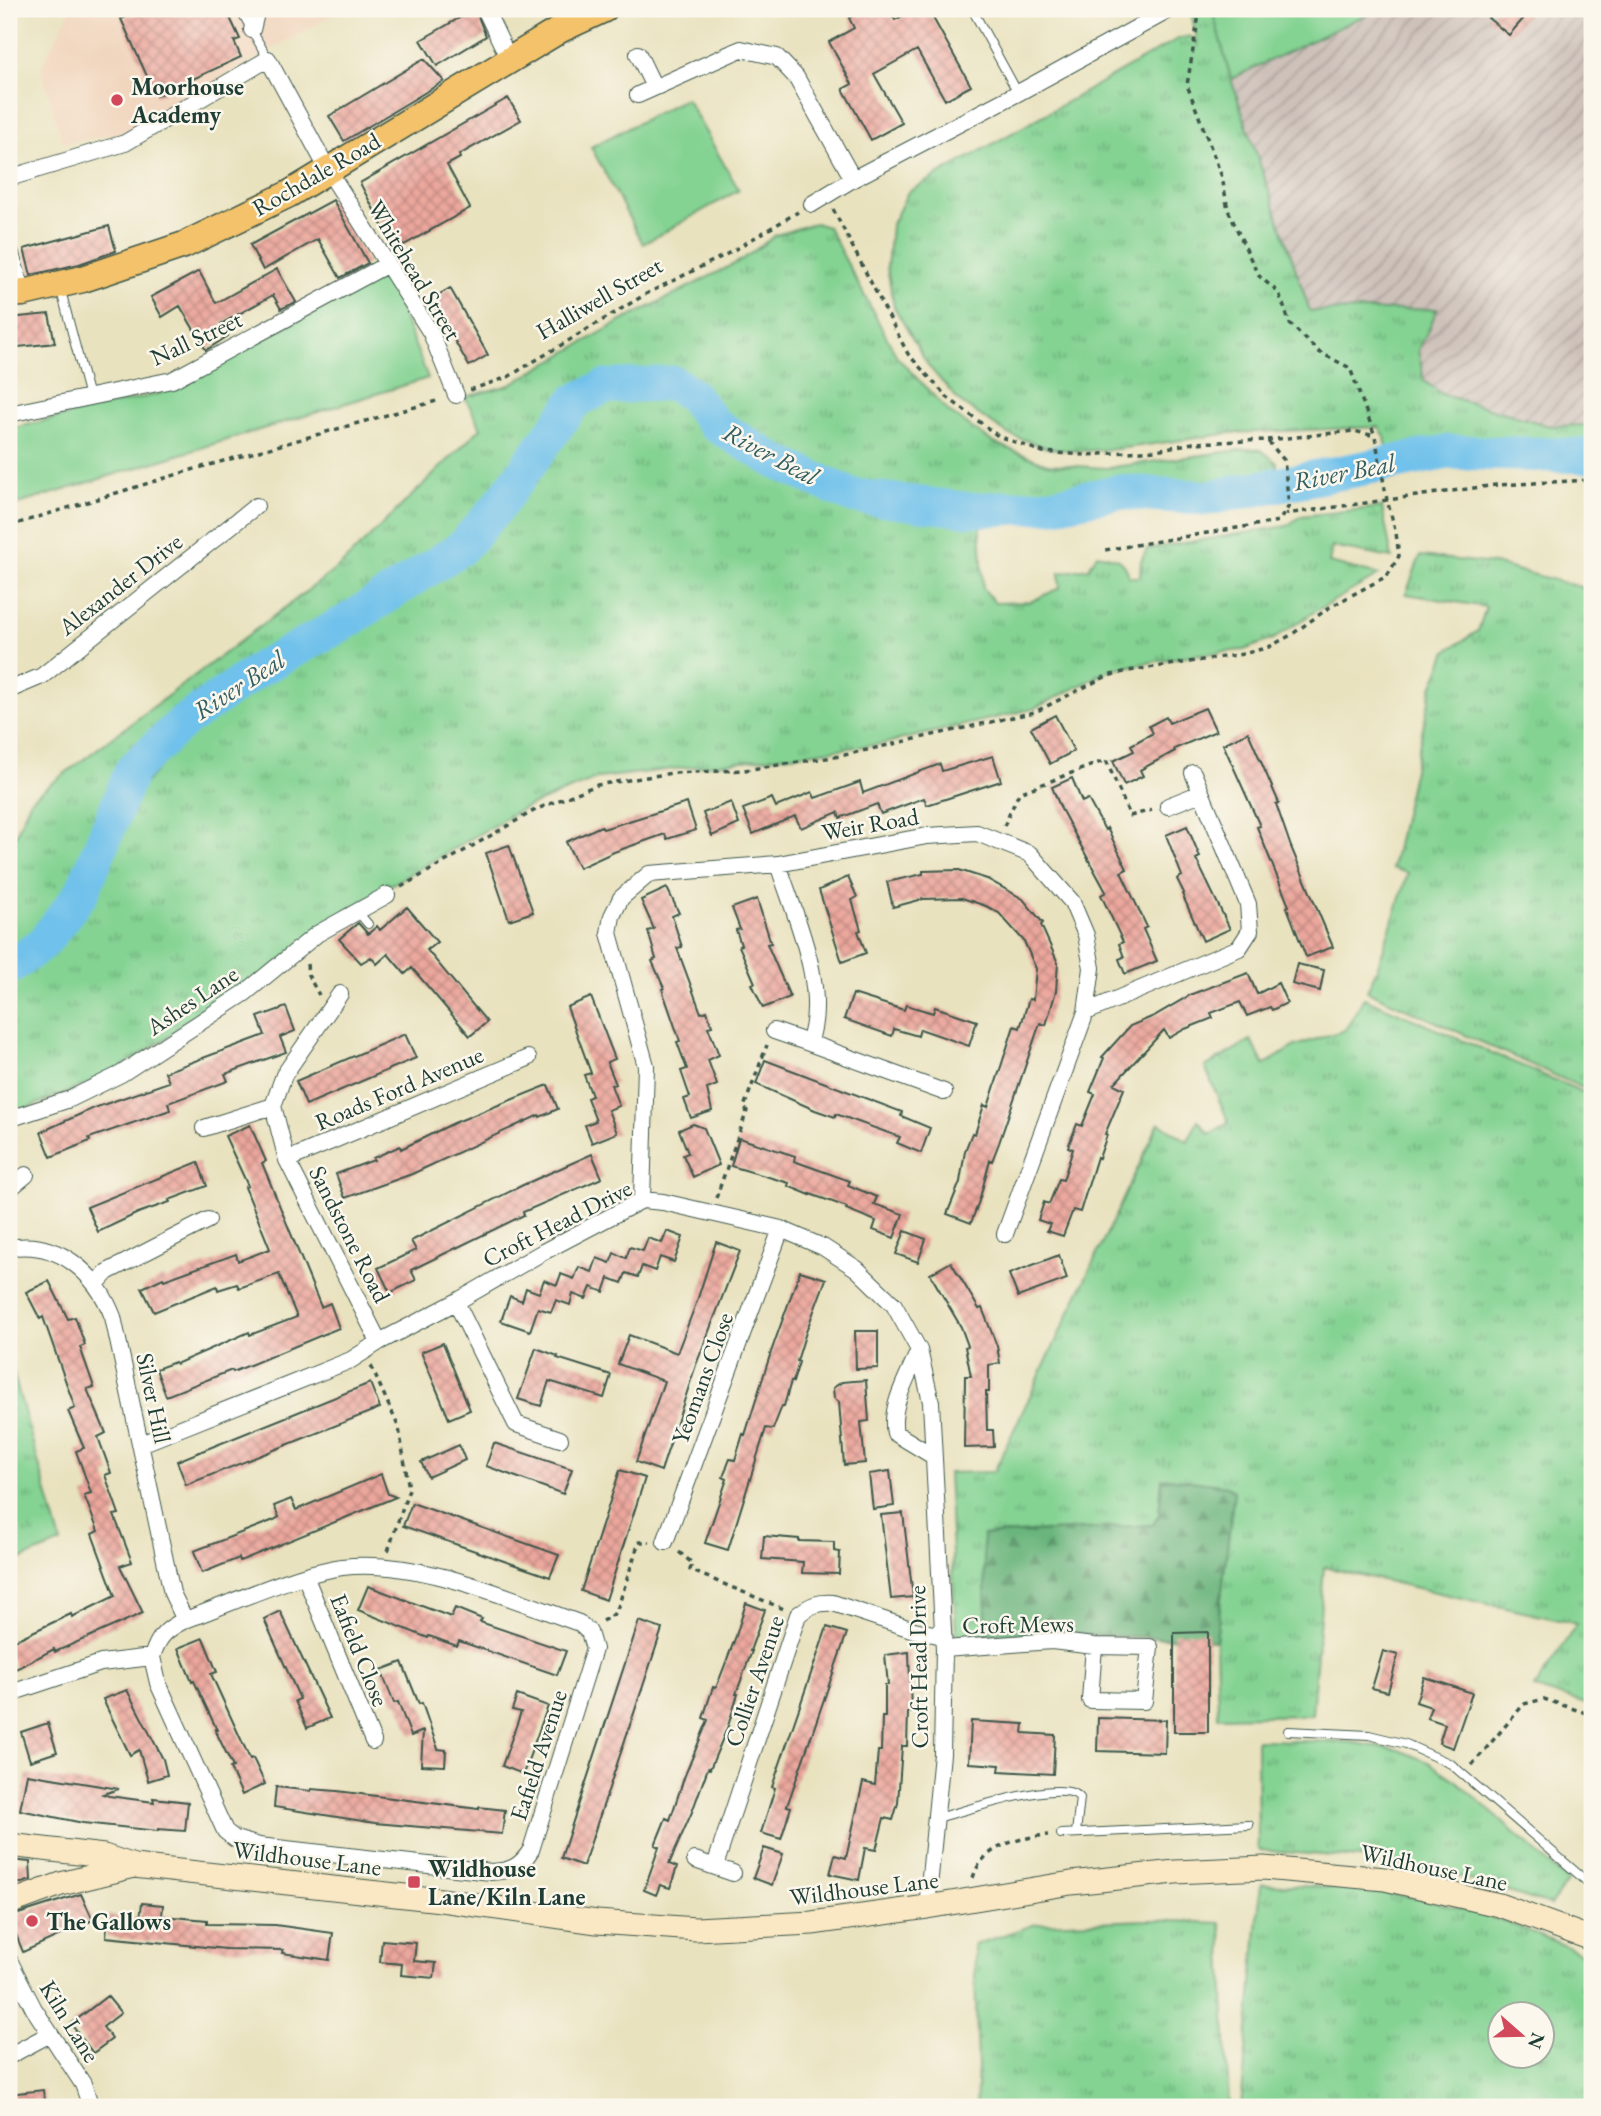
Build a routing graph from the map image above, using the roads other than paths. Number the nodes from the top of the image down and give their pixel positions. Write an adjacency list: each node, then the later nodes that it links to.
1 (240, 9): 7 (lane)
2 (257, 9): 7 (street)
3 (485, 9): 10 (street)
4 (604, 9): 10 (main road, Rochdale Road)
5 (972, 9): 12 (lane)
6 (1171, 9): 12 (street)
7 (252, 30): 9 (lane)
8 (638, 54): 11 (street)
9 (268, 59): 14 (street, Whitehead Street); 15 (street)
10 (509, 59): 14 (main road, Rochdale Road)
11 (654, 88): 13 (street); 16 (street)
12 (1018, 93): 16 (street)
13 (638, 94)
14 (328, 170): 19 (street, Whitehead Street); 20 (main road, Rochdale Road)
15 (9, 178)
16 (853, 179): 17 (street)
17 (812, 204)
18 (9, 248): 21 (street)
19 (388, 264): 22 (street, Whitehead Street); 23 (street, Nall Street)
20 (59, 284): 21 (main road, Rochdale Road); 23 (lane)
21 (16, 294)
22 (456, 396)
23 (89, 397): 24 (street, Nall Street)
24 (9, 414)
25 (256, 506): 26 (street, Alexander Drive)
26 (9, 690)
27 (1193, 773): 28 (street)
28 (1201, 793): 29 (street); 35 (street)
29 (1168, 806)
30 (778, 864): 35 (street, Weir Road); 37 (street); 46 (street, Weir Road)
31 (387, 894): 32 (street, Ashes Lane)
32 (356, 910): 33 (lane); 41 (street, Ashes Lane)
33 (368, 924)
34 (340, 994): 40 (street)
35 (1086, 1012): 49 (street, Weir Road)
36 (774, 1031): 37 (street)
37 (808, 1043): 39 (street)
38 (528, 1058): 43 (street, Roads Ford Avenue)
39 (944, 1092)
40 (273, 1106): 42 (street); 43 (street, Sandstone Road)
41 (9, 1119)
42 (204, 1128)
43 (287, 1160): 53 (street, Sandstone Road)
44 (26, 1175): 45 (street)
45 (9, 1189)
46 (642, 1200): 48 (street, Croft Head Drive); 52 (street, Croft Head Drive)
47 (208, 1220): 51 (street)
48 (781, 1230): 54 (street, Croft Head Drive); 58 (street, Yeomans Close)
49 (1004, 1234)
50 (9, 1248): 51 (street, Silver Hill)
51 (96, 1284): 56 (street, Silver Hill)
52 (456, 1302): 53 (street, Croft Head Drive); 55 (street)
53 (379, 1342): 56 (street, Croft Head Drive)
54 (919, 1350): 57 (street, Croft Head Drive); 57 (street)
55 (560, 1439)
56 (141, 1444): 60 (street, Silver Hill)
57 (933, 1456): 61 (street, Croft Head Drive)
58 (665, 1542)
59 (305, 1576): 60 (street); 63 (street, Eafield Avenue); 66 (street, Eafield Close)
60 (185, 1620): 63 (street)
61 (944, 1643): 62 (street, Croft Mews); 67 (street, Croft Head Drive); 74 (street, Collier Avenue)
62 (1094, 1646): 62 (street, Croft Mews)
63 (152, 1657): 64 (street)
64 (9, 1699)
65 (1288, 1731): 76 (lane)
66 (373, 1741)
67 (937, 1818): 69 (lane); 78 (street, Croft Head Drive)
68 (1249, 1825): 69 (lane)
69 (1076, 1833): 70 (lane)
70 (1061, 1834)
71 (9, 1845): 73 (main road, Wildhouse Lane)
72 (695, 1860): 74 (street)
73 (134, 1866): 77 (main road, Wildhouse Lane); 78 (main road, Wildhouse Lane)
74 (715, 1867): 75 (street)
75 (733, 1873)
76 (1592, 1886)
77 (9, 1903)
78 (927, 1907): 79 (main road, Wildhouse Lane)
79 (1592, 1939)
80 (9, 1960): 81 (street, Kiln Lane)
81 (50, 2034): 82 (street); 83 (street, Kiln Lane)
82 (9, 2056)
83 (91, 2107)

